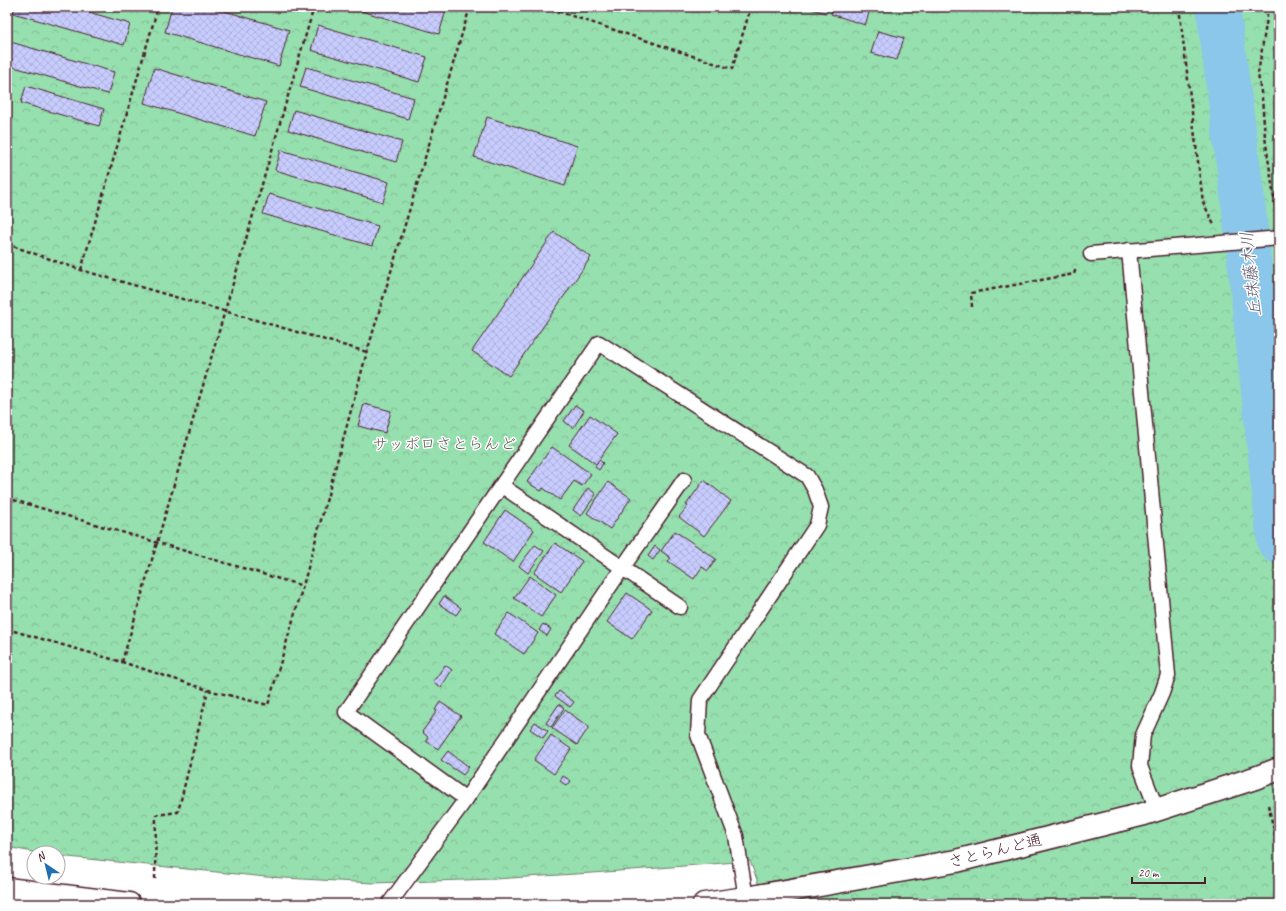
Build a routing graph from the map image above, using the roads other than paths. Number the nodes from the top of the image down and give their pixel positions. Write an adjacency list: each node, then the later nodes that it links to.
1 (1272, 239): 2 (lane)
2 (1128, 250): 3 (lane); 10 (lane)
3 (1091, 254)
4 (684, 480): 6 (lane)
5 (502, 486): 6 (lane); 9 (lane); 12 (lane)
6 (623, 567): 7 (lane); 9 (lane)
7 (680, 607)
8 (1279, 769): 10 (street, さとらんど通)
9 (466, 799): 14 (lane)
10 (1157, 810): 12 (street, さとらんど通)
11 (7, 889): 13 (street)
12 (747, 901): 15 (street, さとらんど通)
13 (129, 904)
14 (389, 904)
15 (704, 904)

